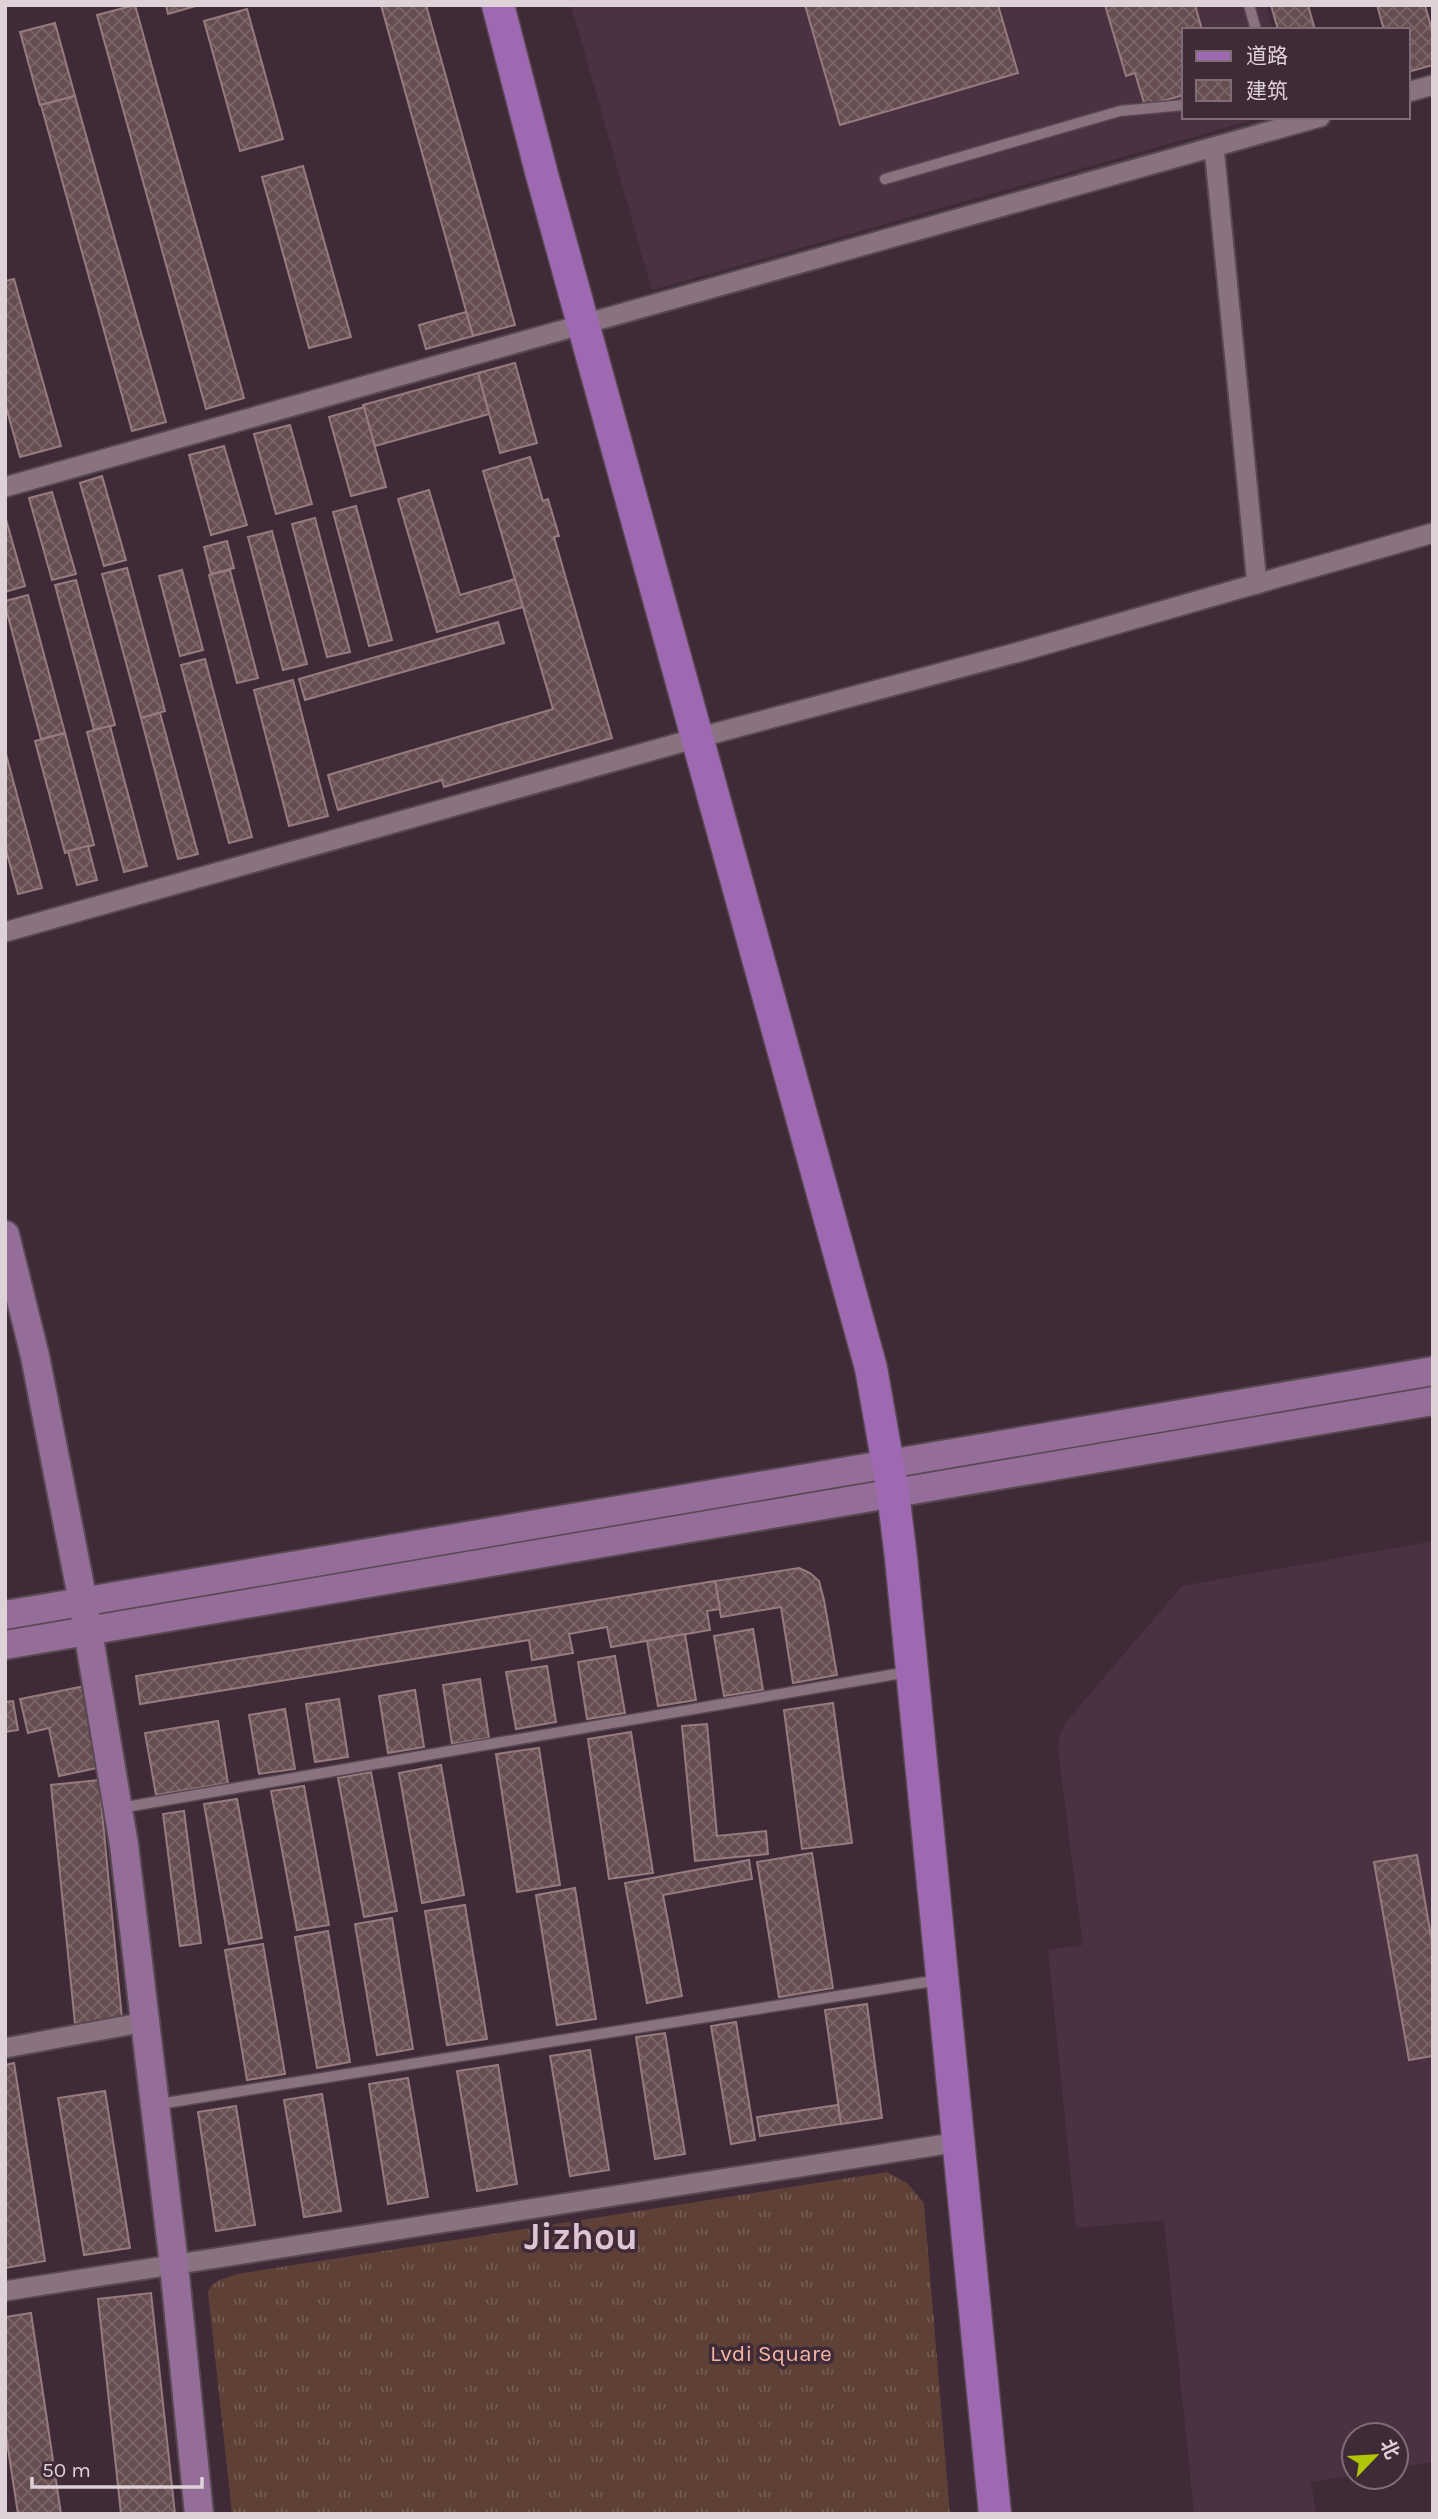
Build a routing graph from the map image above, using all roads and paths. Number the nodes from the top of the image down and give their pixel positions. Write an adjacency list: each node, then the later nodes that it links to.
1 (498, 5): 10 (main road)
2 (1249, 5): 3 (lane)
3 (1255, 28)
4 (1433, 85): 5 (street)
5 (1410, 91)
6 (1182, 105): 9 (lane)
7 (1313, 119): 8 (street)
8 (1214, 147): 10 (street); 13 (street)
9 (885, 179)
10 (584, 326): 11 (street); 14 (main road)
11 (5, 487)
12 (1433, 533): 13 (street)
13 (1257, 584): 14 (street)
14 (697, 738): 15 (street); 19 (main road)
15 (5, 932)
16 (5, 1235): 20 (main road)
17 (1433, 1371): 19 (main road)
18 (1433, 1401): 19 (main road)
19 (891, 1479): 20 (main road); 22 (main road); 24 (main road)
20 (83, 1602): 21 (main road); 22 (main road)
21 (5, 1615)
22 (88, 1631): 23 (main road); 25 (main road)
23 (5, 1644)
24 (912, 1672): 25 (lane); 26 (main road)
25 (118, 1809): 27 (main road)
26 (943, 1979): 29 (lane); 30 (main road)
27 (145, 2022): 28 (street); 29 (main road)
28 (5, 2048)
29 (155, 2105): 31 (main road)
30 (959, 2142): 31 (street); 34 (main road)
31 (174, 2265): 32 (street); 33 (main road)
32 (5, 2291)
33 (199, 2514)
34 (995, 2514)

